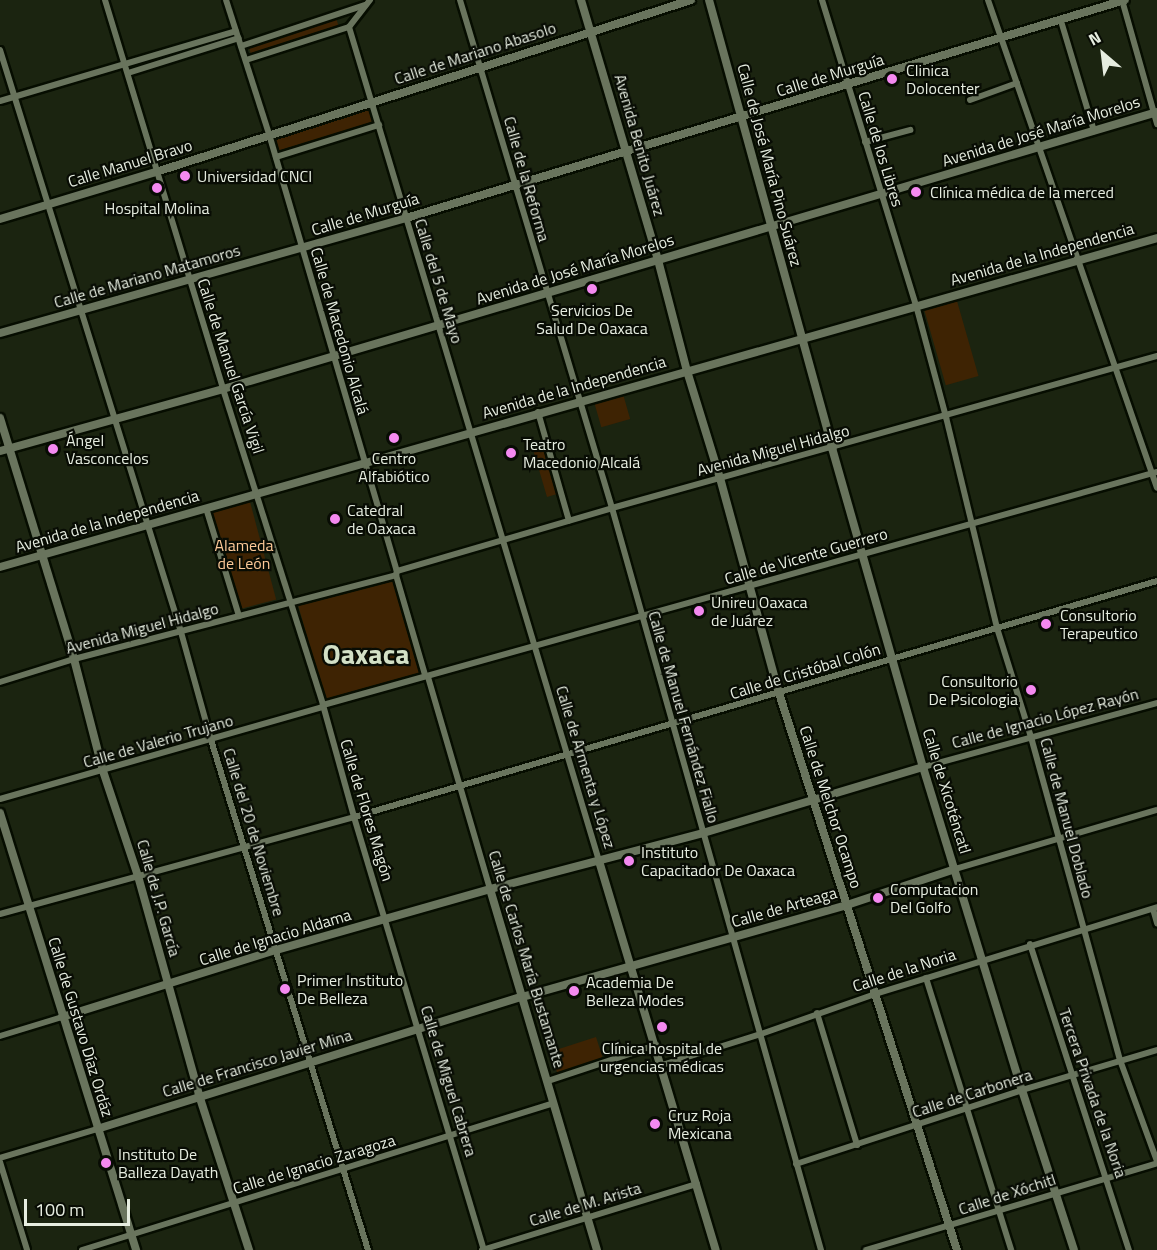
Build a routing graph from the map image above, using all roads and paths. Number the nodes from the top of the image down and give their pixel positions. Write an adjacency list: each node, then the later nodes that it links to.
1 (105, 0): 23 (street, Calle de Manuel García Vigil)
2 (226, 0): 14 (street, Calle de Macedonio Alcalá)
3 (460, 0): 24 (street, Calle de la Reforma)
4 (581, 0): 13 (street, Avenida Benito Juárez)
5 (691, 0): 13 (street, Calle de Mariano Abasolo)
6 (709, 0): 33 (street, Calle de José María Pino Suárez)
7 (822, 0): 27 (street, Calle de los Libres)
8 (988, 0): 15 (street)
9 (1123, 0): 11 (street, Calle de Murguía); 32 (street)
10 (368, 3): 12 (street); 17 (street)
11 (1061, 21): 15 (street, Calle de Murguía); 37 (street)
12 (349, 27): 22 (street); 31 (street, Calle del 5 de Mayo)
13 (590, 32): 24 (street, Calle de Mariano Abasolo); 41 (street, Avenida Benito Juárez)
14 (237, 34): 16 (street); 17 (street, Calle de Macedonio Alcalá); 19 (street)
15 (1003, 38): 26 (street); 27 (street, Calle de Murguía)
16 (201, 42): 19 (street); 20 (street)
17 (241, 46): 22 (street, Calle de Macedonio Alcalá)
18 (0, 50): 28 (street, Calle del 20 de Noviembre)
19 (203, 50): 21 (street)
20 (170, 51): 21 (street); 23 (street)
21 (172, 60): 25 (street)
22 (246, 60): 38 (street, Calle de Macedonio Alcalá)
23 (124, 64): 25 (street, Calle de Manuel García Vigil); 28 (street)
24 (481, 68): 31 (street, Calle de Mariano Abasolo); 44 (street, Calle de la Reforma)
25 (128, 73): 43 (street, Calle de Manuel García Vigil)
26 (1017, 83): 29 (street); 40 (street)
27 (848, 86): 33 (street, Calle de Murguía); 39 (street, Calle de los Libres)
28 (14, 97): 30 (street); 46 (street, Calle del 20 de Noviembre)
29 (970, 100)
30 (0, 101)
31 (372, 101): 35 (street, Calle del 5 de Mayo); 38 (street, Calle de Mariano Abasolo)
32 (1155, 113): 34 (street); 37 (street, Avenida de José María Morelos)
33 (742, 117): 41 (street, Calle de Murguía); 49 (street, Calle de José María Pino Suárez)
34 (1157, 124)
35 (379, 125): 42 (street); 47 (street, Calle del 5 de Mayo)
36 (910, 130): 39 (street)
37 (1095, 131): 40 (street, Avenida de José María Morelos)
38 (269, 134): 42 (street, Calle de Macedonio Alcalá); 43 (street, Calle Manuel Bravo)
39 (865, 142): 45 (street, Calle de los Libres)
40 (1038, 147): 45 (street, Avenida de José María Morelos); 53 (street)
41 (626, 152): 44 (street, Calle de Murguía); 52 (street, Avenida Benito Juárez)
42 (276, 157): 51 (street, Calle de Macedonio Alcalá)
43 (156, 172): 46 (street, Calle Manuel Bravo); 54 (street, Calle de Manuel García Vigil)
44 (514, 184): 47 (street, Calle de Murguía); 55 (street, Calle de la Reforma)
45 (882, 195): 49 (street, Avenida de José María Morelos); 56 (street, Calle de los Libres)
46 (48, 204): 48 (street, Calle Manuel Bravo); 57 (street, Calle del 20 de Noviembre)
47 (406, 218): 51 (street, Calle de Murguía); 58 (street, Calle del 5 de Mayo)
48 (0, 219)
49 (772, 228): 52 (street, Avenida de José María Morelos); 60 (street, Calle de José María Pino Suárez)
50 (1157, 238): 53 (street, Avenida de la Independencia)
51 (302, 248): 54 (street, Calle de Mariano Matamoros); 61 (street, Calle de Macedonio Alcalá)
52 (658, 260): 55 (street, Avenida de José María Morelos); 64 (street, Avenida Benito Juárez)
53 (1077, 260): 56 (street, Avenida de la Independencia); 63 (street)
54 (189, 279): 57 (street, Calle de Mariano Matamoros); 65 (street, Calle de Manuel García Vigil)
55 (547, 294): 58 (street, Avenida de José María Morelos); 66 (street, Calle de la Reforma)
56 (916, 305): 60 (street, Avenida de la Independencia); 68 (street, Calle de Manuel Doblado)
57 (82, 310): 59 (street, Calle de Mariano Matamoros); 70 (street, Calle del 20 de Noviembre)
58 (439, 325): 61 (street, Avenida de José María Morelos); 71 (street, Calle del 5 de Mayo)
59 (0, 333)
60 (801, 338): 64 (street, Avenida de la Independencia); 72 (street, Calle de Xicoténcatl)
61 (333, 356): 65 (street, Avenida de José María Morelos); 74 (street, Calle de Macedonio Alcalá)
62 (1157, 356): 63 (street, Avenida Miguel Hidalgo)
63 (1114, 368): 68 (street, Avenida Miguel Hidalgo); 75 (street)
64 (686, 370): 66 (street, Avenida de la Independencia); 76 (street, Calle de Melchor Ocampo)
65 (223, 389): 70 (street, Avenida de José María Morelos); 78 (street, Calle de Manuel García Vigil)
66 (581, 400): 67 (street, Avenida de la Independencia); 80 (street, Calle de Manuel Fernández Fiallo)
67 (538, 412): 71 (street, Avenida de la Independencia); 81 (street)
68 (946, 417): 72 (street, Avenida Miguel Hidalgo); 82 (street, Calle de Manuel Doblado)
69 (0, 418): 73 (street, Calle de J.P. García)
70 (115, 418): 73 (street, Avenida de José María Morelos); 83 (street, Calle del 20 de Noviembre)
71 (469, 432): 74 (street, Avenida de la Independencia); 84 (street, Calle de Armenta y López)
72 (832, 448): 76 (street, Avenida Miguel Hidalgo); 85 (street, Calle de Xicoténcatl)
73 (5, 450): 86 (street, Calle de J.P. García)
74 (363, 463): 78 (street, Avenida de la Independencia); 88 (street, Calle de Macedonio Alcalá)
75 (1154, 473): 77 (street); 82 (street, Calle de Vicente Guerrero)
76 (720, 478): 80 (street, Avenida Miguel Hidalgo); 90 (street, Calle de Melchor Ocampo)
77 (1157, 488)
78 (257, 493): 79 (street, Avenida de la Independencia); 91 (street, Calle de Manuel García Vigil)
79 (206, 508): 83 (street, Avenida de la Independencia); 92 (street)
80 (612, 508): 81 (street, Avenida Miguel Hidalgo); 93 (street, Calle de Manuel Fernández Fiallo)
81 (569, 521): 84 (street, Avenida Miguel Hidalgo)
82 (971, 524): 85 (street, Calle de Vicente Guerrero); 94 (street, Calle de Manuel Doblado)
83 (147, 525): 86 (street, Avenida de la Independencia); 95 (street, Calle del 20 de Noviembre)
84 (502, 540): 88 (street, Avenida Miguel Hidalgo); 96 (street, Calle de Armenta y López)
85 (864, 554): 90 (street, Calle de Vicente Guerrero); 98 (street, Calle de Xicoténcatl)
86 (40, 555): 87 (street, Avenida de la Independencia); 97 (street, Calle de J.P. García)
87 (0, 567)
88 (396, 573): 91 (street, Avenida Miguel Hidalgo); 99 (street, Calle de Carlos María Bustamante)
89 (1157, 581): 94 (street, Calle de Cristóbal Colón)
90 (749, 587): 93 (street, Calle de Vicente Guerrero); 101 (street, Calle de Melchor Ocampo)
91 (291, 603): 92 (street, Avenida Miguel Hidalgo); 103 (street, Calle de Flores Magón)
92 (239, 616): 95 (street, Avenida Miguel Hidalgo)
93 (642, 616): 96 (street, Calle de Vicente Guerrero); 104 (street, Calle de Manuel Fernández Fiallo)
94 (997, 628): 98 (street, Calle de Cristóbal Colón); 105 (street, Calle de Manuel Doblado)
95 (181, 632): 97 (street, Avenida Miguel Hidalgo); 106 (street, Calle del 20 de Noviembre)
96 (534, 648): 99 (street, Calle de Vicente Guerrero); 107 (street, Calle de Armenta y López)
97 (74, 659): 100 (street, Avenida Miguel Hidalgo); 109 (street, Calle de J.P. García)
98 (892, 659): 101 (street, Calle de Cristóbal Colón); 108 (street, Calle de Xicoténcatl)
99 (427, 676): 103 (street, Calle de Valerio Trujano); 110 (street, Calle de Carlos María Bustamante)
100 (0, 682)
101 (779, 693): 104 (street, Calle de Cristóbal Colón); 112 (street, Calle de Melchor Ocampo)
102 (1157, 703): 105 (street, Calle de Ignacio López Rayón)
103 (323, 706): 106 (street, Calle de Valerio Trujano); 115 (street, Calle de Flores Magón)
104 (673, 724): 107 (street, Calle de Cristóbal Colón); 116 (street, Calle de Manuel Fernández Fiallo)
105 (1031, 737): 108 (street, Calle de Ignacio López Rayón); 117 (street, Calle de Manuel Doblado)
106 (212, 740): 109 (street, Calle de Valerio Trujano); 118 (street, Calle del 20 de Noviembre)
107 (566, 754): 110 (street, Calle de Cristóbal Colón); 119 (street, Calle de Armenta y López)
108 (923, 767): 112 (street, Calle de Ignacio López Rayón); 120 (street, Calle de Xicoténcatl)
109 (103, 771): 111 (street, Calle de Valerio Trujano); 121 (street, Calle de J.P. García)
110 (460, 784): 115 (street, Calle de Cristóbal Colón); 122 (street, Calle de Carlos María Bustamante)
111 (0, 799)
112 (811, 800): 116 (street, Calle de Ignacio López Rayón); 123 (street, Calle de Melchor Ocampo)
113 (1157, 810): 117 (street, Calle de Arteaga)
114 (0, 813): 124 (street, Calle de Gustavo Díaz Ordáz)
115 (354, 817): 118 (street, Calle de Cristóbal Colón); 127 (street, Calle de Flores Magón)
116 (703, 833): 119 (street, Calle de Ignacio López Rayón); 130 (street, Calle de Manuel Fernández Fiallo)
117 (1060, 840): 120 (street, Calle de Arteaga); 129 (street, Calle de Manuel Doblado)
118 (244, 847): 121 (street, Calle de Cristóbal Colón); 132 (street, Calle del 20 de Noviembre)
119 (599, 861): 122 (street, Calle de Ignacio López Rayón); 134 (street, Calle de Armenta y López)
120 (955, 869): 123 (street, Calle de Arteaga); 133 (street, Calle de Xicoténcatl)
121 (138, 876): 124 (street, Calle de Cristóbal Colón); 136 (street, Calle de J.P. García)
122 (490, 889): 127 (street, Calle de Ignacio Aldama); 138 (street, Calle de Carlos María Bustamante)
123 (847, 905): 130 (street, Calle de Arteaga); 137 (street, Calle de Melchor Ocampo)
124 (28, 906): 126 (street, Calle de Cristóbal Colón); 140 (street, Calle de Gustavo Díaz Ordáz)
125 (1155, 908): 128 (street); 129 (street, Calle de la Noria)
126 (0, 914)
127 (386, 920): 132 (street, Calle de Ignacio Aldama); 141 (street, Calle de Miguel Cabrera)
128 (1157, 923)
129 (1083, 929): 131 (street, Calle de la Noria); 146 (street, Calle de Manuel Doblado)
130 (732, 938): 134 (street, Calle de Arteaga); 142 (street, Calle de Manuel Fernández Fiallo)
131 (1030, 944): 133 (street, Calle de la Noria); 149 (street, Tercera Privada de la Noria)
132 (276, 950): 136 (street, Calle de Ignacio Aldama); 147 (street, Calle del 20 de Noviembre)
133 (981, 960): 135 (street, Calle de la Noria); 151 (street, Calle de Xicoténcatl)
134 (632, 965): 138 (street, Calle de Arteaga); 144 (street, Calle de Armenta y López)
135 (926, 978): 137 (street, Calle de la Noria); 154 (street)
136 (168, 985): 140 (street, Calle de Ignacio Aldama); 152 (street, Calle de J.P. García)
137 (874, 993): 139 (street, Calle de la Noria); 155 (street, Calle de Melchor Ocampo)
138 (522, 997): 141 (street, Calle de Francisco Javier Mina); 150 (street, Calle de Carlos María Bustamante)
139 (817, 1013): 142 (street, Calle de la Noria); 158 (street)
140 (62, 1017): 143 (street, Calle de Ignacio Aldama); 156 (street, Calle de Gustavo Díaz Ordáz)
141 (419, 1029): 147 (street, Calle de Francisco Javier Mina); 157 (street, Calle de Miguel Cabrera)
142 (761, 1034): 148 (street, Calle de la Noria); 162 (street, Calle de Manuel Fernández Fiallo)
143 (0, 1036)
144 (656, 1045): 148 (street, Calle de Armenta y López); 150 (street)
145 (1157, 1050): 146 (street, Calle de Carbonera)
146 (1120, 1060): 149 (street, Calle de Carbonera); 161 (street, Calle de Manuel Doblado)
147 (309, 1061): 152 (street, Calle de Francisco Javier Mina); 163 (street, Calle del 20 de Noviembre)
148 (662, 1065): 165 (street, Calle de Armenta y López)
149 (1071, 1076): 151 (street, Calle de Carbonera); 164 (street, Tercera Privada de la Noria)
150 (548, 1081): 153 (street, Calle de Carlos María Bustamante)
151 (1022, 1090): 154 (street, Calle de Carbonera); 166 (street, Calle de Xicoténcatl)
152 (199, 1095): 156 (street, Calle de Francisco Javier Mina); 167 (street, Calle de J.P. García)
153 (554, 1103): 157 (street, Calle de Ignacio Zaragoza); 169 (street, Calle de Carlos María Bustamante)
154 (968, 1108): 155 (street, Calle de Carbonera); 168 (street)
155 (915, 1126): 158 (street, Calle de Carbonera); 170 (street, Calle de Melchor Ocampo)
156 (97, 1129): 159 (street, Calle de Francisco Javier Mina); 171 (street, Calle de Gustavo Díaz Ordáz)
157 (451, 1137): 163 (street, Calle de Ignacio Zaragoza); 177 (street, Calle de Miguel Cabrera)
158 (857, 1145): 162 (street, Calle de Carbonera)
159 (0, 1158)
160 (0, 1162): 172 (street)
161 (1157, 1162): 164 (street, Calle de Xóchitl)
162 (796, 1164): 180 (street, Calle de Manuel Fernández Fiallo)
163 (342, 1167): 167 (street, Calle de Ignacio Zaragoza); 176 (street, Calle del 20 de Noviembre)
164 (1107, 1178): 166 (street, Calle de Xóchitl); 185 (street, Tercera Privada de la Noria)
165 (697, 1184): 169 (street, Calle de M. Arista); 179 (street, Calle de Armenta y López)
166 (1053, 1192): 168 (street, Calle de Xóchitl); 184 (street, Calle de Xicoténcatl)
167 (234, 1202): 171 (street, Calle de Ignacio Zaragoza); 175 (street, Calle de J.P. García)
168 (998, 1212): 170 (street, Calle de Xóchitl); 183 (street)
169 (588, 1218): 177 (street, Calle de M. Arista); 178 (street, Calle de Carlos María Bustamante)
170 (949, 1227): 181 (street, Calle de Xóchitl); 182 (street, Calle de Melchor Ocampo)
171 (131, 1234): 173 (street, Calle de Ignacio Zaragoza); 174 (street, Calle de Gustavo Díaz Ordáz)
172 (27, 1250)
173 (82, 1250)
174 (136, 1250)
175 (249, 1250)
176 (368, 1250)
177 (483, 1250)
178 (597, 1250)
179 (716, 1250)
180 (821, 1250)
181 (866, 1250)
182 (957, 1250)
183 (1011, 1250)
184 (1074, 1250)
185 (1129, 1250)

